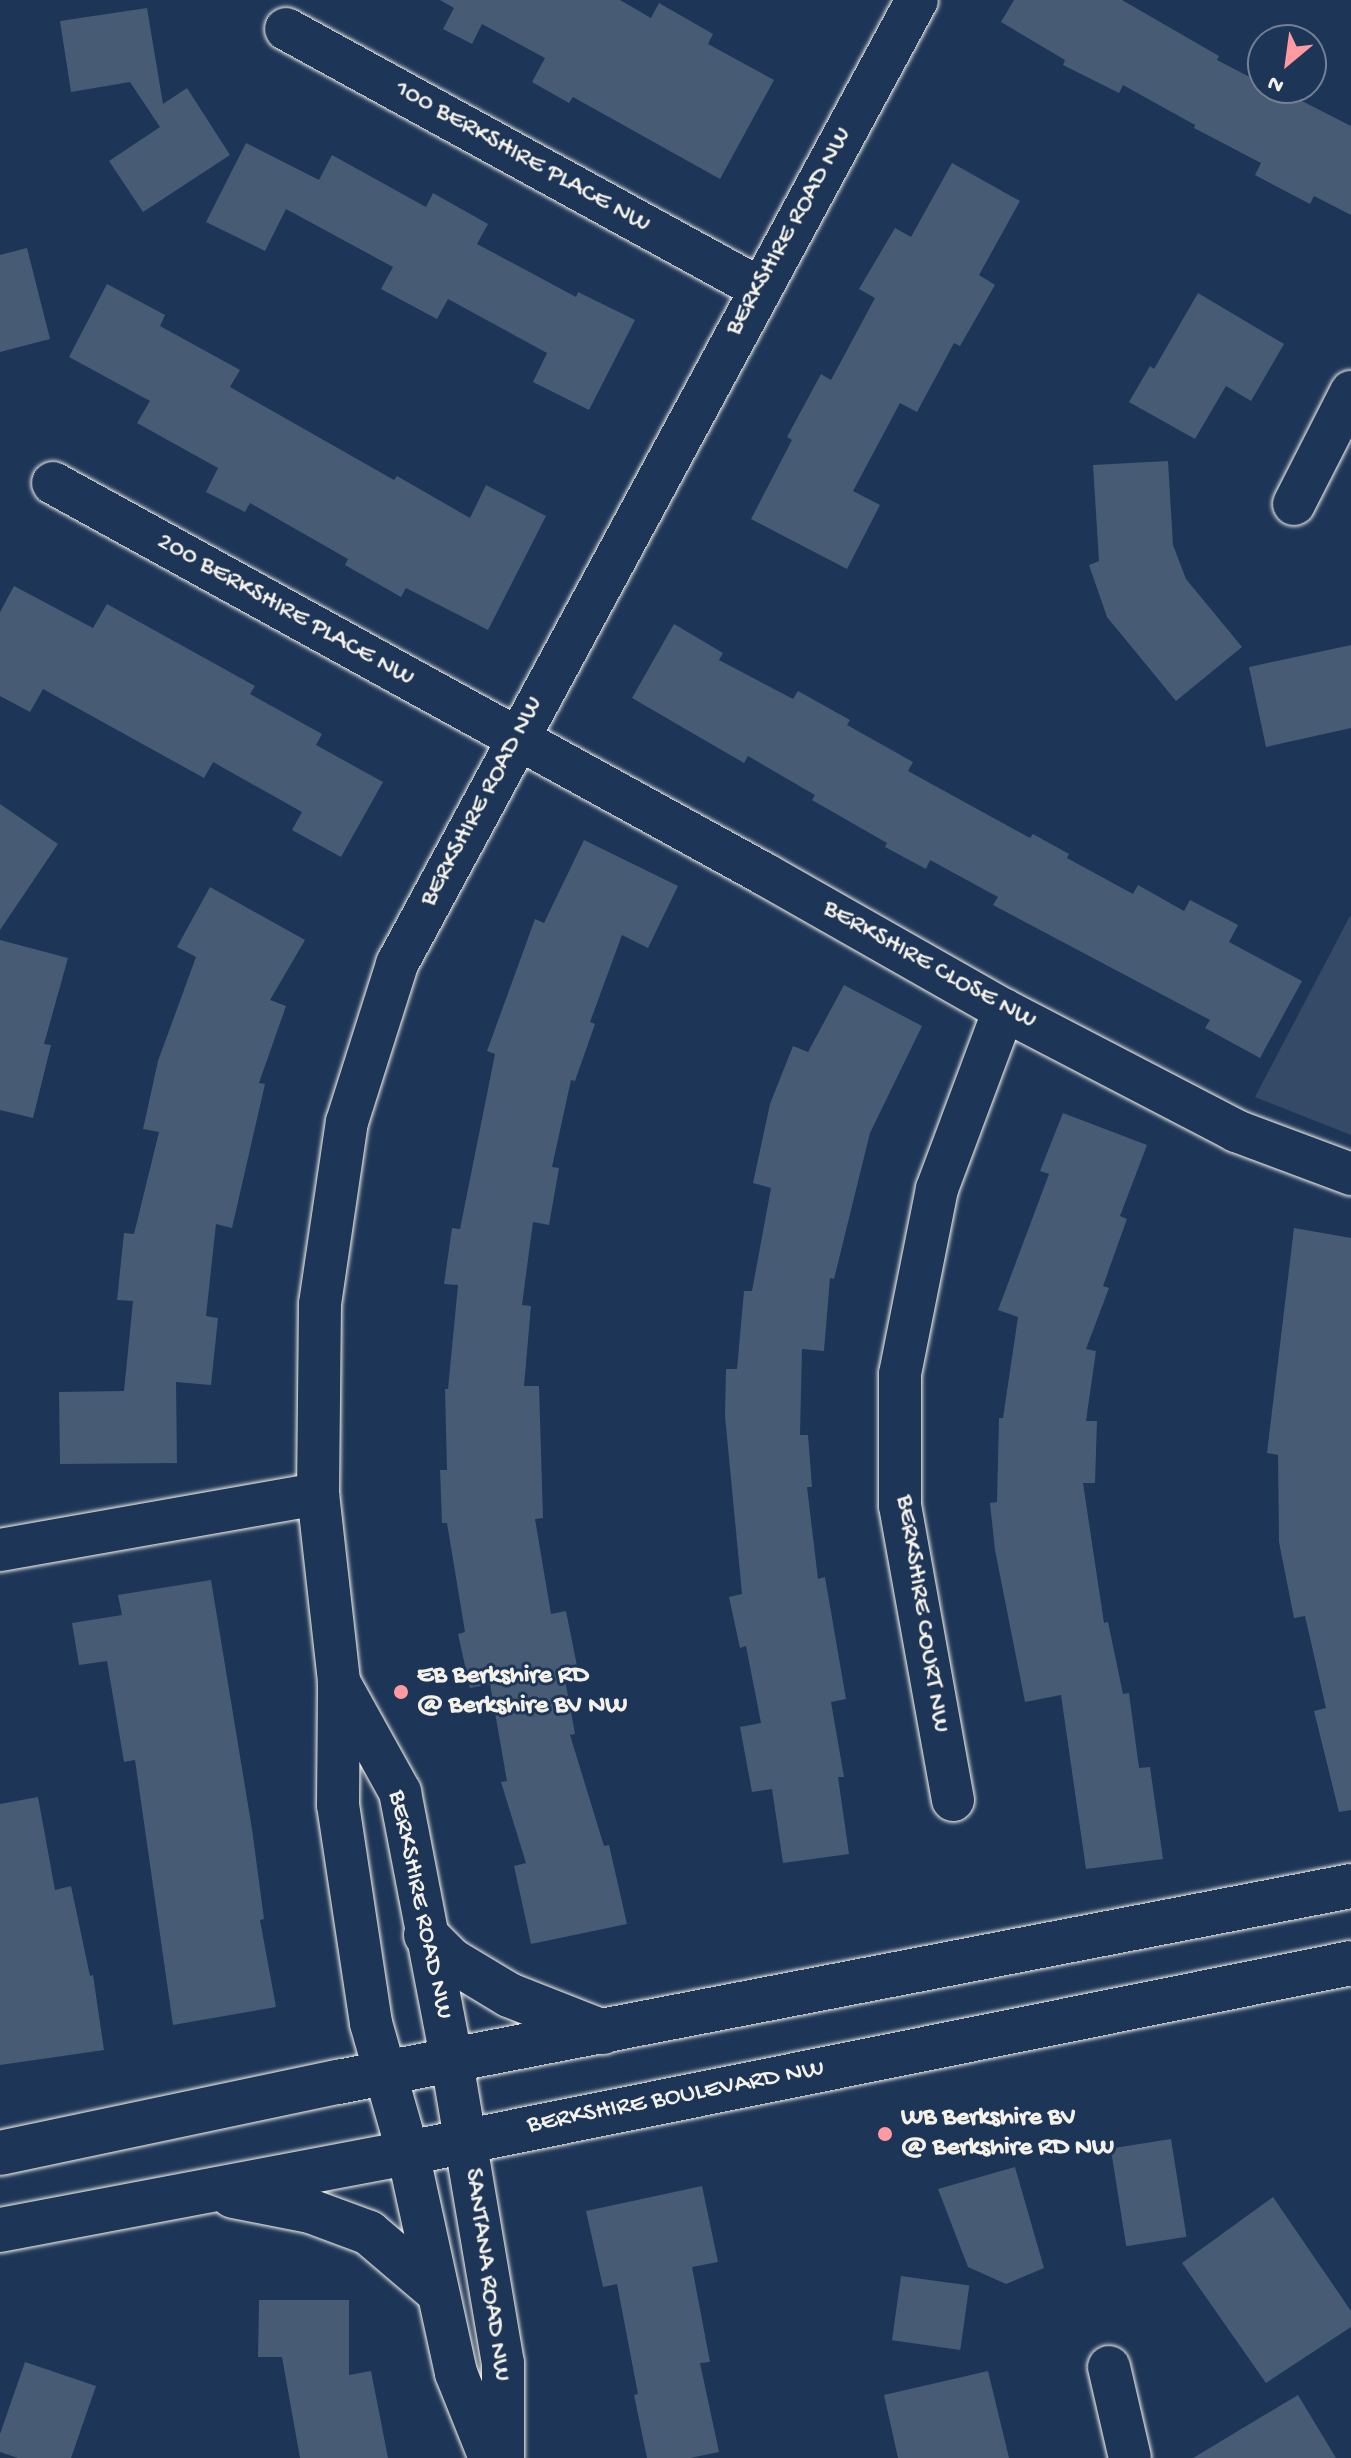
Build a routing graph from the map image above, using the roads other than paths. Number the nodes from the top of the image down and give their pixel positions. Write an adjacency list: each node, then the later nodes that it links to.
1 (917, 0): 3 (street, BERKSHIRE ROAD NW)
2 (286, 29): 3 (street, 100 BERKSHIRE PLACE NW)
3 (759, 288): 7 (street, BERKSHIRE ROAD NW)
4 (1351, 392): 6 (street)
5 (53, 483): 7 (street, 200 BERKSHIRE PLACE NW)
6 (1294, 504)
7 (517, 739): 8 (street, BERKSHIRE CLOSE NW); 10 (street, BERKSHIRE ROAD NW)
8 (1004, 1010): 9 (street, BERKSHIRE CLOSE NW); 13 (street, BERKSHIRE COURT NW)
9 (1351, 1174)
10 (318, 1494): 11 (street); 12 (street, BERKSHIRE ROAD NW)
11 (0, 1550)
12 (339, 1681): 15 (street, BERKSHIRE ROAD NW); 19 (street, BERKSHIRE ROAD NW)
13 (953, 1800)
14 (1351, 1886): 17 (main road)
15 (426, 1935): 17 (main road); 18 (street, BERKSHIRE ROAD NW)
16 (1351, 1963): 20 (main road, BERKSHIRE BOULEVARD NW)
17 (603, 2032): 18 (main road)
18 (452, 2062): 19 (main road); 20 (street, BERKSHIRE ROAD NW)
19 (385, 2074): 21 (main road); 22 (street, BERKSHIRE ROAD NW)
20 (465, 2140): 22 (main road, BERKSHIRE BOULEVARD NW); 28 (street, SANTANA ROAD NW)
21 (0, 2153)
22 (408, 2153): 23 (main road, BERKSHIRE BOULEVARD NW); 25 (street, SANTANA ROAD NW)
23 (207, 2191): 24 (main road, BERKSHIRE BOULEVARD NW); 25 (main road)
24 (0, 2230)
25 (436, 2290): 27 (street, SANTANA ROAD NW)
26 (1109, 2367): 29 (street)
27 (490, 2458)
28 (503, 2458)
29 (1130, 2458)

